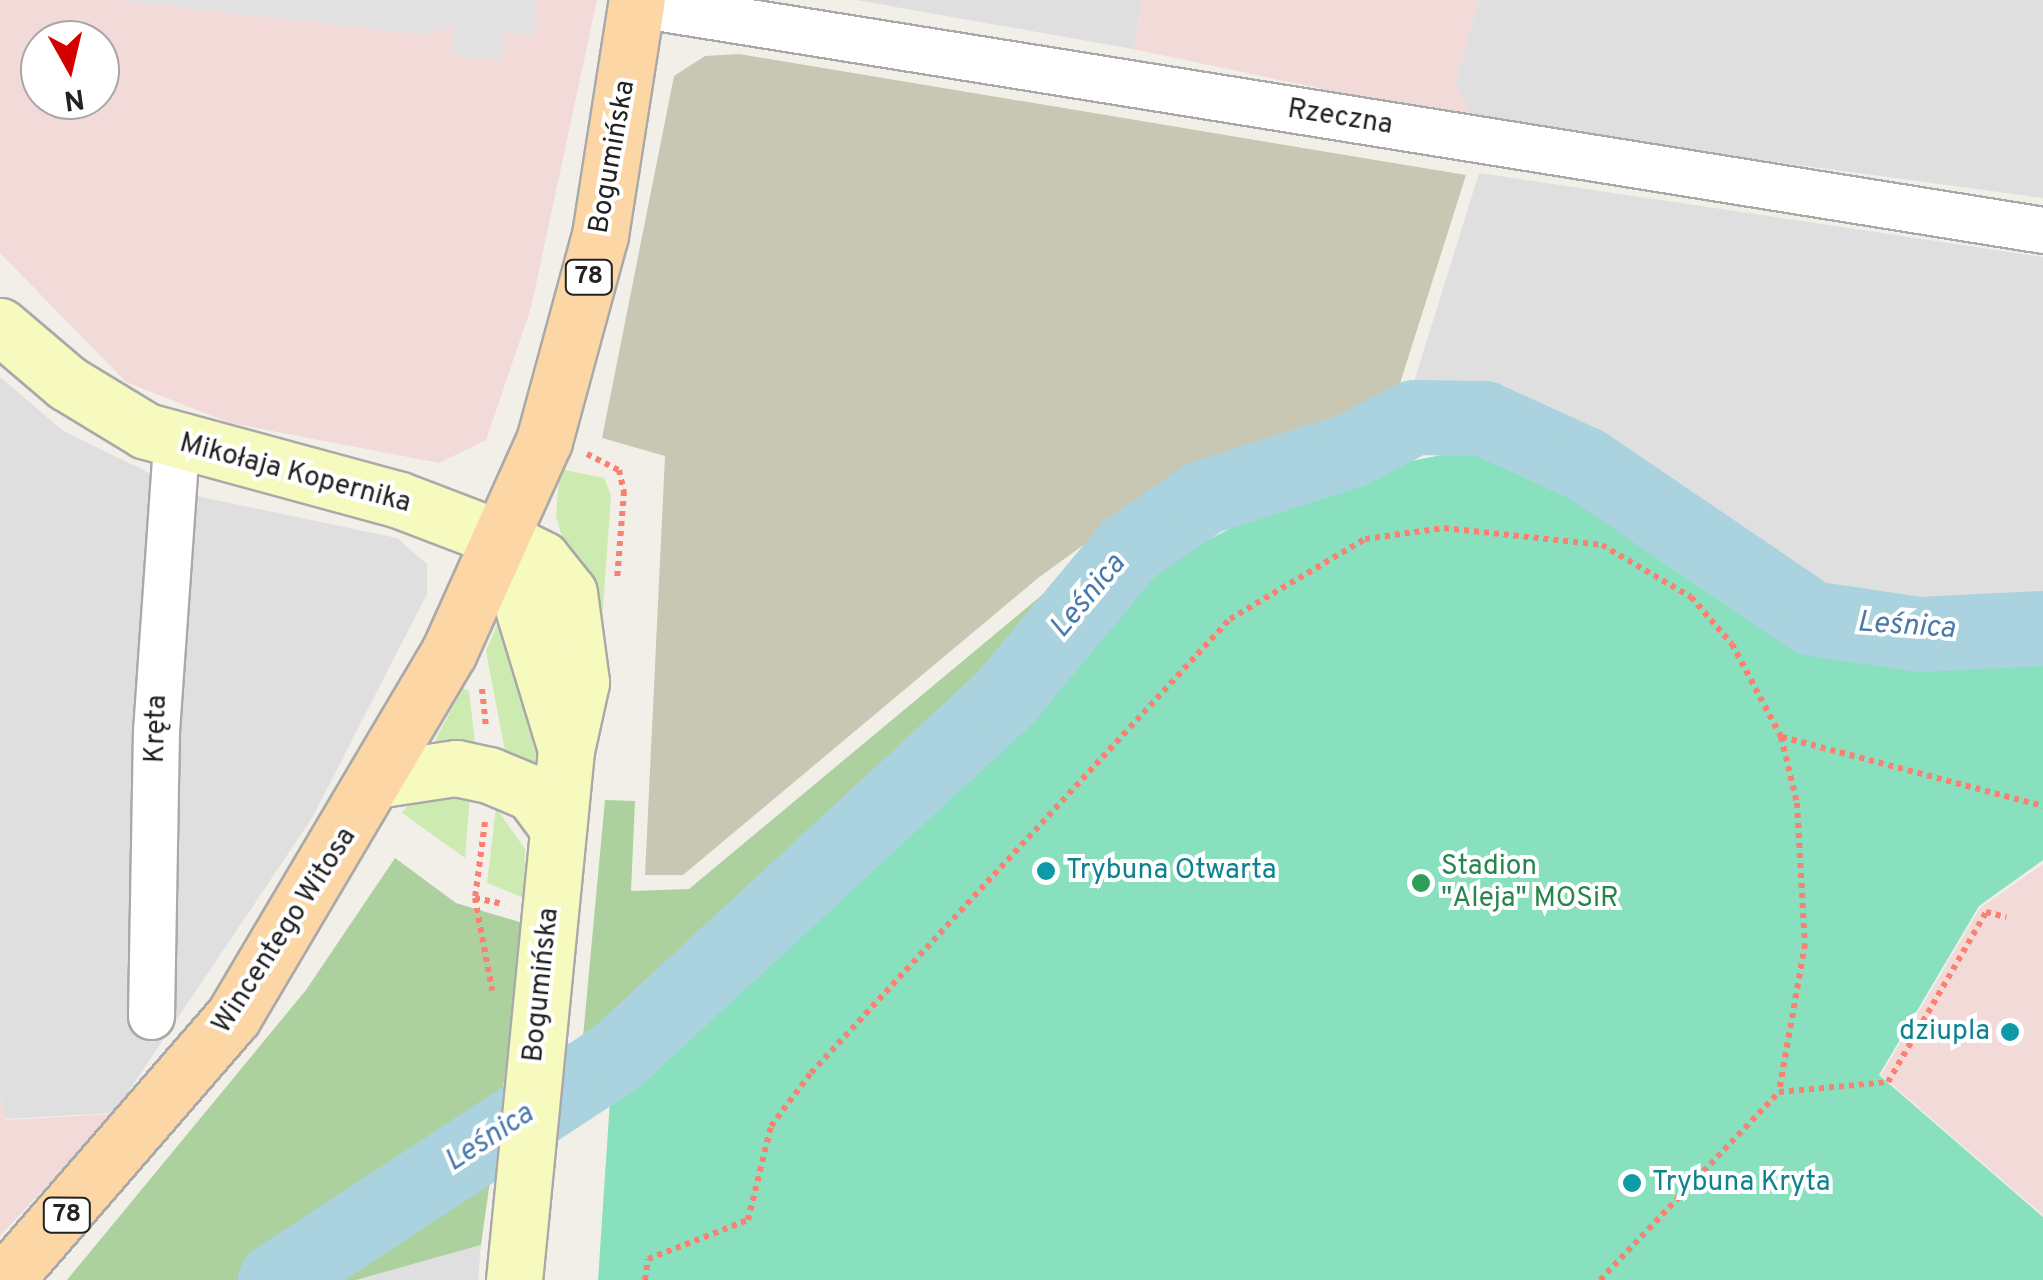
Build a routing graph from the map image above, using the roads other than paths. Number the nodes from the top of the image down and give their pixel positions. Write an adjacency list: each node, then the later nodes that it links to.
1 (637, 2): 2 (street, Rzeczna); 5 (main road, Bogumińska / 78)
2 (2043, 230)
3 (0, 326): 4 (street, Mikołaja Kopernika)
4 (176, 443): 5 (street, Mikołaja Kopernika); 8 (street, Kręta)
5 (502, 539): 6 (main road, Wincentego Witosa / 78); 7 (street, Bogumińska)
6 (382, 778): 7 (street); 9 (main road, Wincentego Witosa / 78)
7 (558, 828): 10 (street, Bogumińska)
8 (151, 1016)
9 (4, 1280)
10 (514, 1280)

